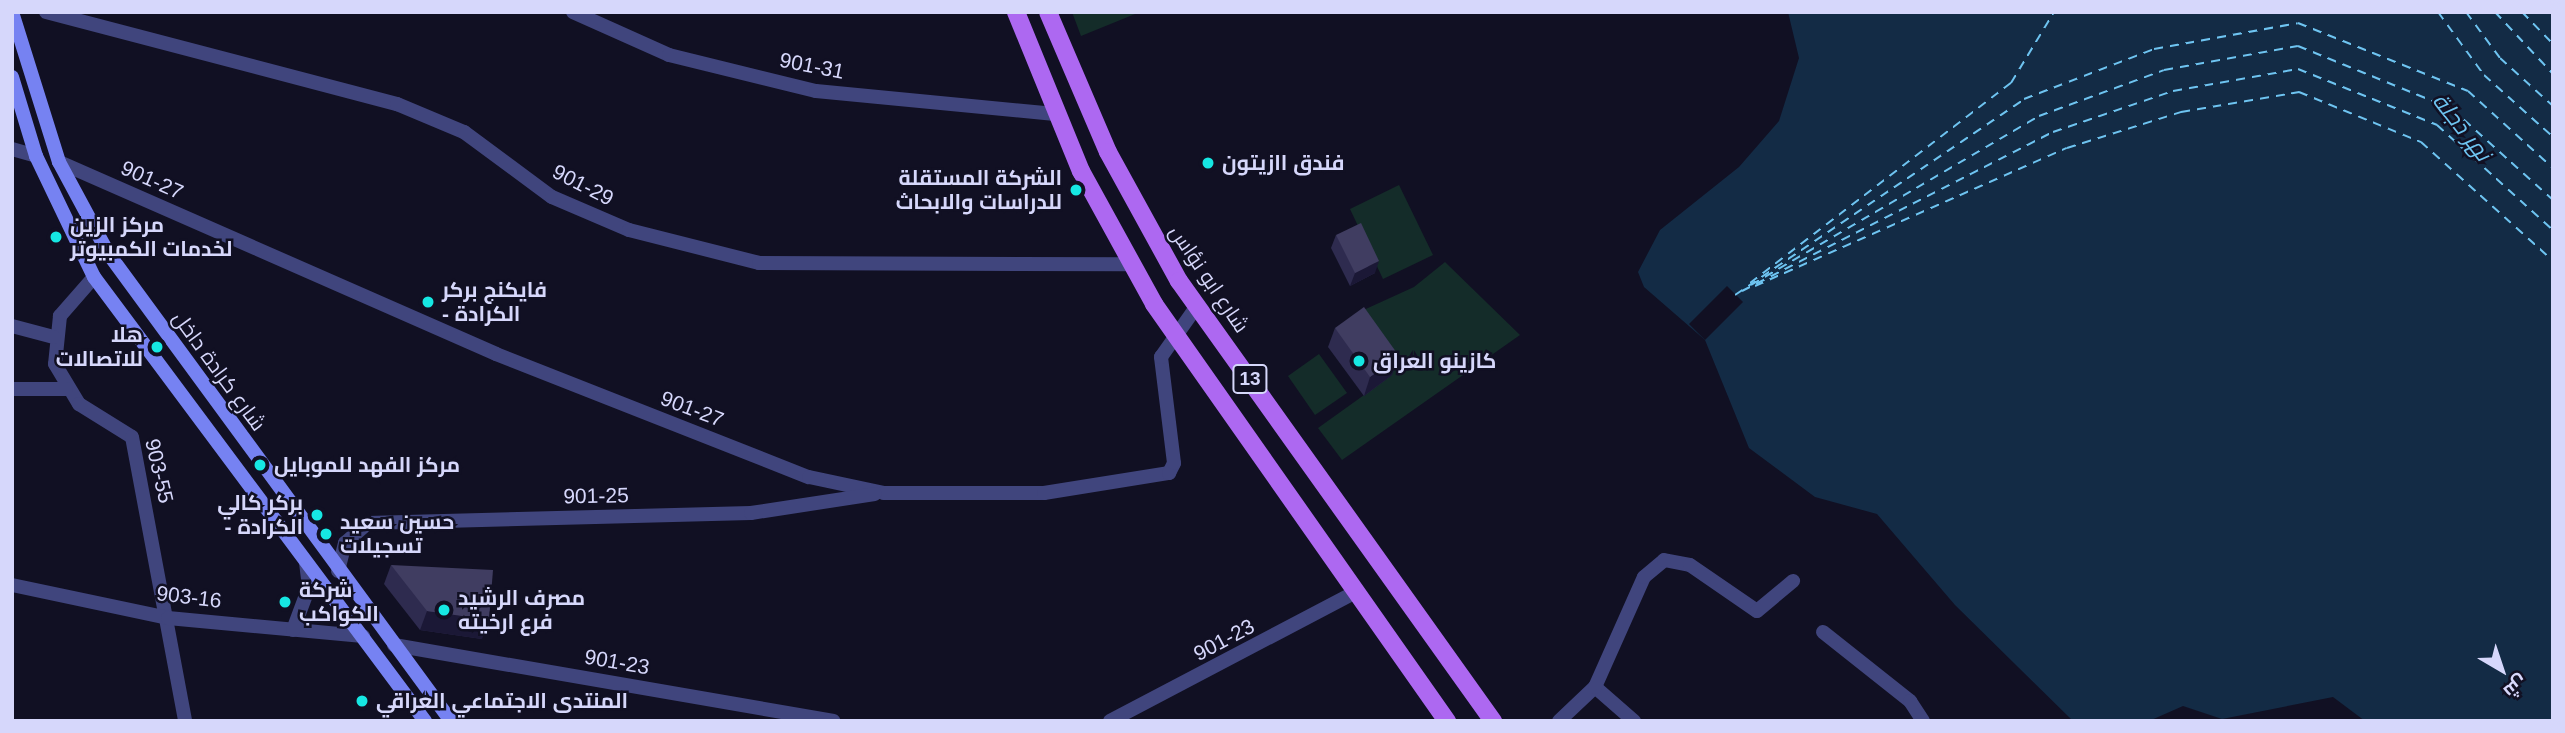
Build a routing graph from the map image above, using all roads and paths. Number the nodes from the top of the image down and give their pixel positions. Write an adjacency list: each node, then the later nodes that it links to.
1 (12, 12): 10 (main road, شارع كرادة داخل)
2 (46, 12): 11 (street, 901-29)
3 (573, 12): 7 (street, 901-31)
4 (1016, 12): 7 (main road, 13)
5 (1048, 12): 13 (main road, شارع ابو نؤاس / 13)
6 (12, 77): 9 (main road, شارع كرادة داخل)
7 (1055, 114): 11 (main road, 13)
8 (12, 149): 9 (street)
9 (36, 156): 12 (main road, شارع كرادة داخل)
10 (59, 162): 19 (street, 901-27); 21 (main road, شارع كرادة داخل)
11 (1130, 264): 15 (main road, 13)
12 (94, 277): 16 (street); 20 (main road, شارع كرادة داخل)
13 (1197, 306): 15 (street, 901-27); 37 (main road, شارع ابو نؤاس / 13)
14 (12, 327): 16 (street)
15 (1173, 332): 19 (street, 901-27); 24 (main road, 13)
16 (54, 337): 17 (street)
17 (66, 388): 18 (street); 25 (street, 903-55)
18 (12, 389)
19 (884, 493): 21 (street, 901-25)
20 (304, 558): 26 (street); 28 (main road, شارع كرادة داخل)
21 (338, 571): 29 (main road, شارع كرادة داخل)
22 (1793, 581): 30 (street)
23 (12, 584): 25 (street, 903-16)
24 (1356, 592): 35 (street, 901-23); 36 (main road, 13)
25 (168, 618): 26 (street, 903-16); 31 (street, 903-55)
26 (293, 630): 28 (street, 903-16)
27 (1823, 632): 40 (street)
28 (363, 636): 32 (main road, شارع كرادة داخل)
29 (394, 645): 33 (main road, شارع كرادة داخل); 34 (street, 901-23)
30 (1595, 687): 38 (street); 39 (street)
31 (185, 721)
32 (425, 721)
33 (451, 721)
34 (833, 721)
35 (1110, 721)
36 (1447, 721)
37 (1493, 721)
38 (1559, 721)
39 (1634, 721)
40 (1923, 721)

